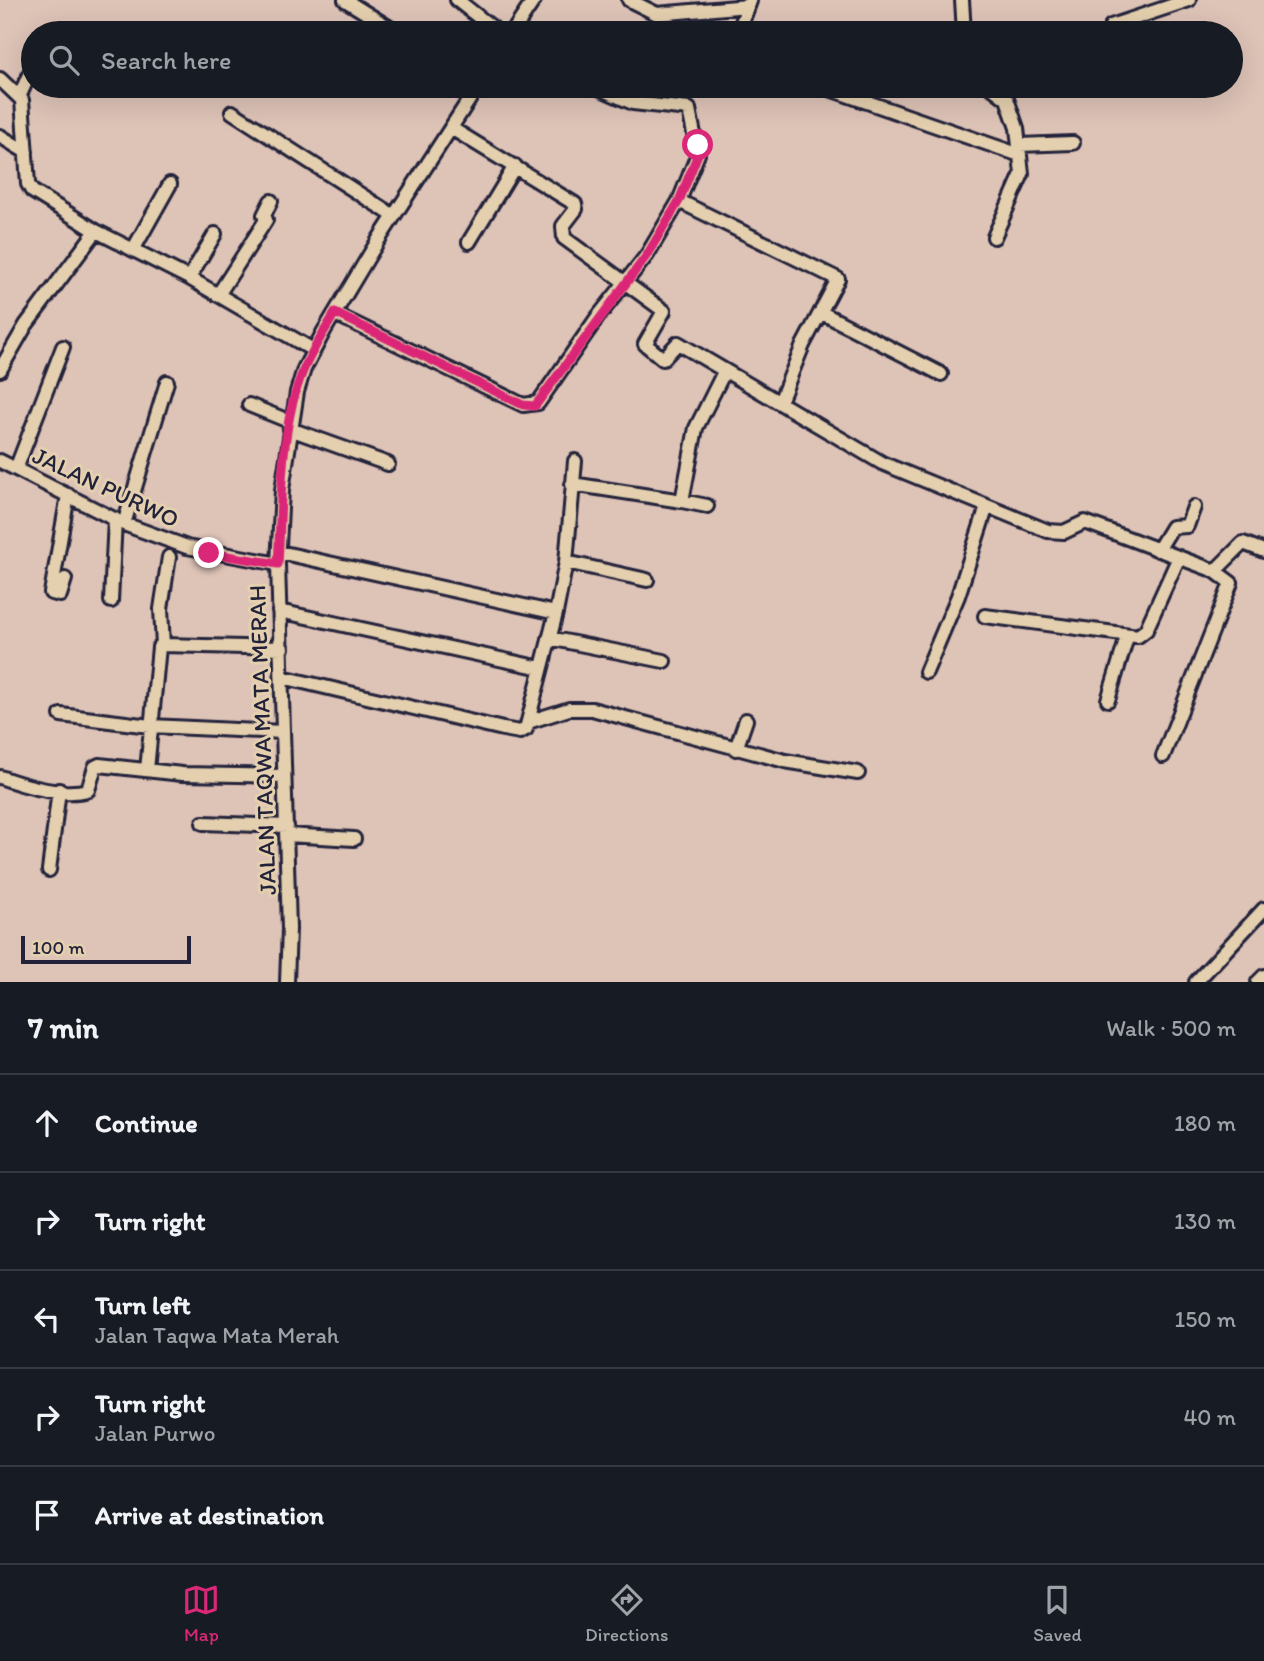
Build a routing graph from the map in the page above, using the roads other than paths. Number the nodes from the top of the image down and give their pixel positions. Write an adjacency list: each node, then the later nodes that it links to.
1 (345, 0): 8 (street)
2 (457, 0): 9 (street)
3 (534, 0): 10 (street)
4 (629, 0): 7 (street)
5 (962, 0): 12 (street)
6 (1189, 0): 13 (street)
7 (749, 3): 11 (street)
8 (379, 21)
9 (484, 21)
10 (520, 21)
11 (742, 21)
12 (963, 21)
13 (1126, 21)
14 (0, 79): 15 (street)
15 (20, 95): 25 (street)
16 (470, 98): 21 (street, JALAN TAQWA MATA MERAH)
17 (622, 98): 29 (street)
18 (858, 98): 24 (street)
19 (1006, 98): 24 (street)
20 (232, 112): 30 (street)
21 (451, 128): 26 (street); 30 (street, JALAN TAQWA MATA MERAH)
22 (0, 136): 25 (street)
23 (1073, 143): 24 (street)
24 (1020, 150): 33 (street)
25 (26, 152): 31 (street)
26 (515, 166): 34 (street); 37 (street)
27 (170, 184): 35 (street)
28 (271, 201): 38 (street)
29 (679, 201): 37 (street); 40 (street)
30 (394, 216): 39 (street, JALAN TAQWA MATA MERAH)
31 (96, 232): 35 (street); 43 (street)
32 (215, 234): 36 (street)
33 (993, 237)
34 (469, 242)
35 (134, 250): 36 (street)
36 (189, 278): 38 (street)
37 (625, 283): 39 (street); 44 (street)
38 (218, 295): 42 (street)
39 (335, 313): 42 (street, JALAN TAQWA MATA MERAH)
40 (822, 313): 45 (street); 47 (street)
41 (63, 348): 53 (street)
42 (313, 350): 49 (street, JALAN TAQWA MATA MERAH)
43 (0, 370)
44 (724, 372): 47 (street); 56 (street)
45 (941, 374)
46 (167, 382): 60 (street)
47 (780, 402): 57 (street)
48 (249, 405): 49 (street)
49 (290, 425): 52 (street); 65 (street, JALAN TAQWA MATA MERAH)
50 (0, 461): 53 (street, JALAN PURWO)
51 (575, 461): 54 (street)
52 (388, 464)
53 (16, 468): 55 (street, JALAN PURWO)
54 (572, 484): 56 (street); 66 (street)
55 (68, 495): 60 (street, JALAN PURWO); 68 (street)
56 (682, 500): 58 (street)
57 (981, 503): 61 (street); 80 (street)
58 (707, 506)
59 (1194, 507): 61 (street)
60 (120, 522): 65 (street, JALAN PURWO); 70 (street)
61 (1158, 550): 64 (street)
62 (1264, 551): 67 (street)
63 (169, 557): 76 (street)
64 (1180, 557): 67 (street); 74 (street)
65 (278, 558): 71 (street, JALAN TAQWA MATA MERAH); 72 (street, JALAN PURWO)
66 (566, 562): 69 (street); 72 (street)
67 (1215, 571): 89 (street)
68 (65, 579)
69 (647, 580)
70 (111, 601)
71 (279, 611): 77 (street, JALAN TAQWA MATA MERAH); 79 (street)
72 (556, 613): 75 (street)
73 (985, 616): 74 (street)
74 (1127, 637): 82 (street)
75 (549, 639): 78 (street); 79 (street)
76 (163, 645): 77 (street); 86 (street)
77 (282, 648): 81 (street, JALAN TAQWA MATA MERAH)
78 (664, 661)
79 (541, 668): 85 (street)
80 (926, 672)
81 (282, 677): 85 (street); 87 (street, JALAN TAQWA MATA MERAH)
82 (1108, 700)
83 (61, 715): 86 (street)
84 (746, 720): 88 (street)
85 (528, 722): 88 (street)
86 (150, 726): 87 (street); 90 (street)
87 (283, 732): 92 (street, JALAN TAQWA MATA MERAH)
88 (736, 749): 91 (street)
89 (1163, 756)
90 (147, 770): 92 (street); 94 (street)
91 (858, 774)
92 (284, 776): 96 (street, JALAN TAQWA MATA MERAH)
93 (0, 777): 94 (street)
94 (59, 790): 98 (street)
95 (203, 823): 96 (street)
96 (287, 831): 97 (street); 101 (street, JALAN TAQWA MATA MERAH)
97 (354, 839)
98 (49, 870)
99 (1264, 909): 102 (street)
100 (1264, 976): 103 (street)
101 (287, 982)
102 (1196, 982)
103 (1258, 982)

